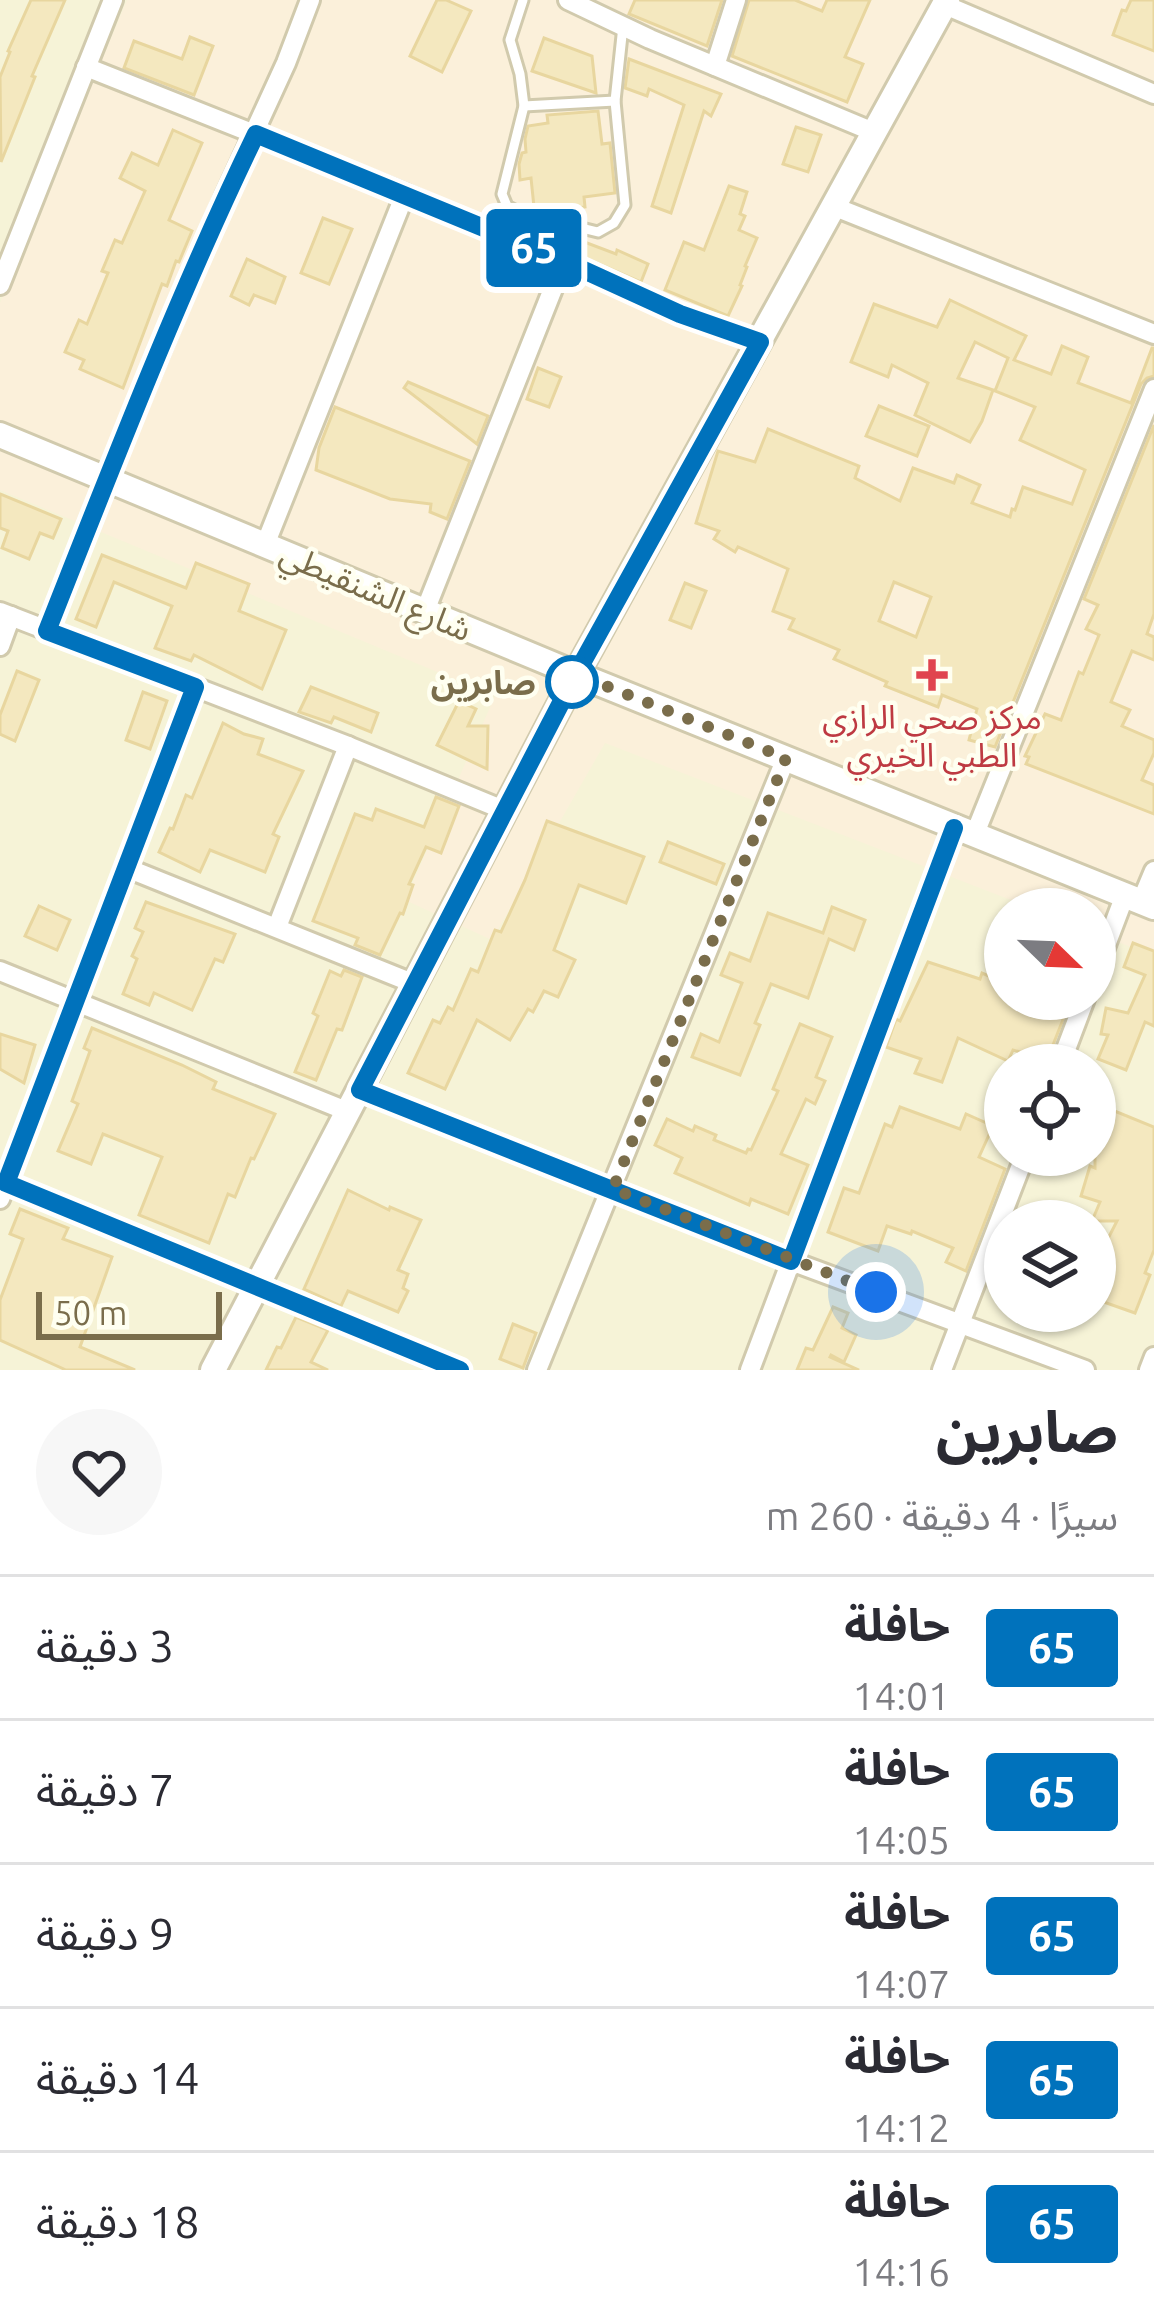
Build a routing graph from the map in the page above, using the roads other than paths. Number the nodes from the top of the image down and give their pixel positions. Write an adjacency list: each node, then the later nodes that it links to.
1 (113, 0): 9 (street)
2 (310, 0): 14 (street)
3 (523, 0): 12 (lane)
4 (568, 0): 7 (street)
5 (736, 0): 8 (street)
6 (946, 3): 10 (street); 13 (street)
7 (623, 26): 8 (street); 11 (lane)
8 (715, 66): 13 (street)
9 (86, 67): 14 (street); 18 (street)
10 (1154, 94)
11 (615, 101): 12 (lane); 12 (lane)
12 (524, 106)
13 (876, 133): 16 (street)
14 (256, 134): 15 (street); 23 (street)
15 (405, 194): 17 (street); 24 (street)
16 (835, 207): 19 (street); 20 (street)
17 (564, 261): 20 (street); 25 (street)
18 (0, 285)
19 (1154, 334)
20 (760, 342): 29 (street)
21 (1154, 389): 34 (street)
22 (0, 435): 23 (street, شارع الشنقيطي)
23 (107, 479): 24 (street, شارع الشنقيطي); 27 (street)
24 (265, 545): 25 (street, شارع الشنقيطي)
25 (425, 611): 29 (street, شارع الشنقيطي)
26 (6, 614): 27 (street); 28 (street)
27 (47, 631): 30 (street)
28 (0, 646)
29 (576, 674): 32 (street, شارع الشنقيطي); 33 (street)
30 (195, 687): 31 (street); 35 (street)
31 (348, 746): 33 (street); 38 (street)
32 (786, 758): 34 (street, شارع الشنقيطي); 45 (street)
33 (506, 811): 41 (street)
34 (964, 832): 37 (street, شارع الشنقيطي); 47 (street)
35 (127, 868): 38 (street); 42 (street)
36 (1154, 872): 37 (street)
37 (1140, 902): 39 (street)
38 (277, 927): 41 (street)
39 (1116, 940)
40 (0, 971): 42 (street)
41 (415, 984): 43 (street)
42 (77, 1001): 43 (street); 46 (street)
43 (355, 1101): 45 (street); 48 (street)
44 (1017, 1176): 49 (street)
45 (613, 1189): 47 (street); 53 (street)
46 (3, 1191): 48 (street)
47 (791, 1261): 49 (street); 54 (street)
48 (259, 1286): 51 (street); 52 (street)
49 (961, 1323): 55 (street); 56 (street)
50 (1154, 1357): 57 (street)
51 (213, 1370)
52 (460, 1370)
53 (537, 1370)
54 (750, 1370)
55 (942, 1370)
56 (1085, 1370)
57 (1149, 1370)

